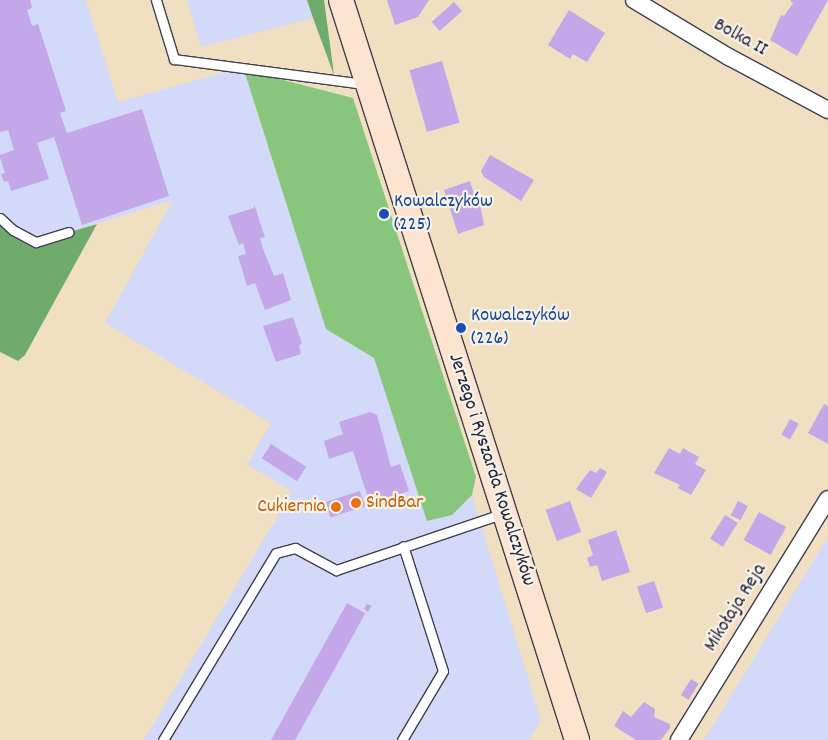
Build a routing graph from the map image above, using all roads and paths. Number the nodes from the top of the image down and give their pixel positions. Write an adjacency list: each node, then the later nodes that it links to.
1 (156, 0): 4 (lane)
2 (341, 0): 4 (main road, Jerzego i Ryszarda Kowalczyków)
3 (642, 2): 5 (street, Bolka II)
4 (368, 84): 9 (main road, Jerzego i Ryszarda Kowalczyków)
5 (828, 110)
6 (0, 218): 7 (lane)
7 (68, 232)
8 (828, 498): 14 (street, Mikołaja Reja)
9 (504, 512): 10 (lane); 13 (main road, Jerzego i Ryszarda Kowalczyków)
10 (403, 546): 11 (lane); 12 (lane)
11 (163, 740)
12 (402, 740)
13 (578, 740)
14 (679, 740)

